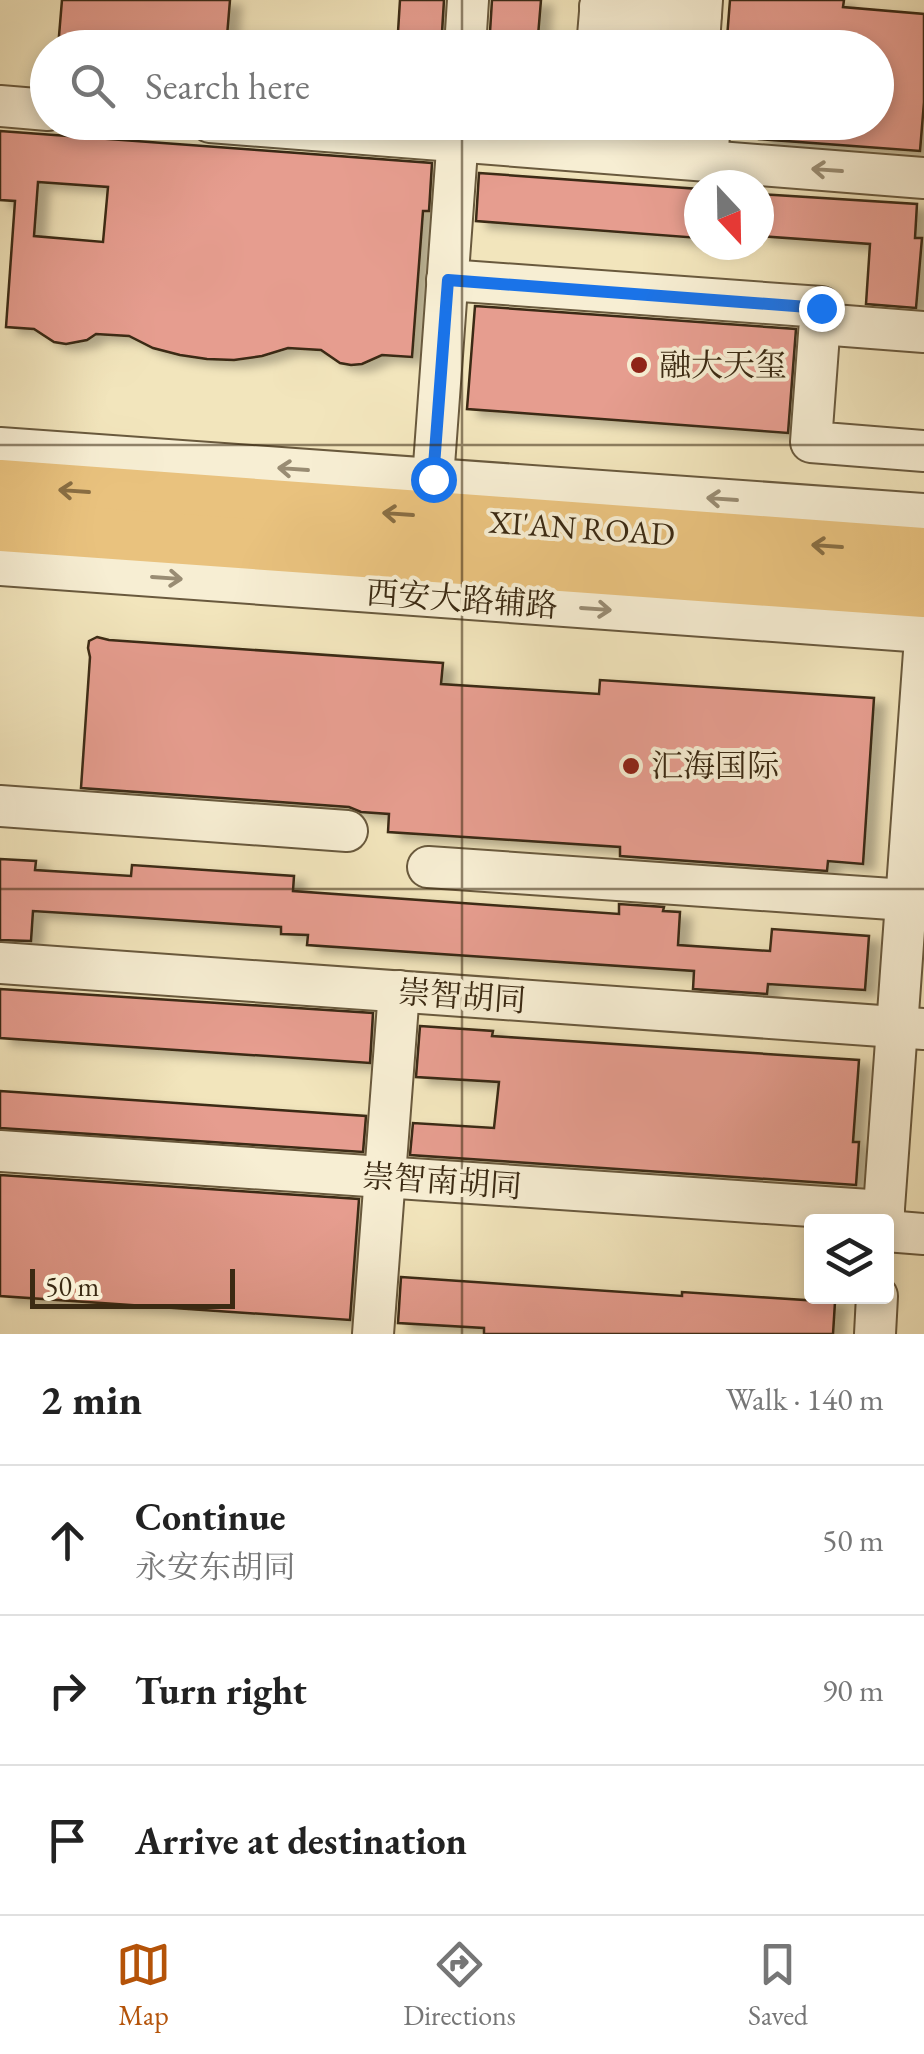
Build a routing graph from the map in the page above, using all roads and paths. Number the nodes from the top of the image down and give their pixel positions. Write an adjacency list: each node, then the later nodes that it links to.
1 (468, 0): 4 (street)
2 (601, 3): 3 (street)
3 (704, 26)
4 (466, 30)
5 (0, 106): 6 (street)
6 (30, 108)
7 (457, 140): 11 (street)
8 (658, 140): 9 (street)
9 (708, 142): 10 (street, one-way to 9)
10 (924, 178)
11 (448, 280): 12 (street); 16 (street)
12 (820, 324): 13 (street); 15 (street)
13 (924, 332)
14 (0, 448): 16 (street, one-way to 14)
15 (924, 450)
16 (433, 479): 18 (street, one-way to 16)
17 (0, 486): 20 (main road, XI'AN ROAD, one-way to 17)
18 (924, 514)
19 (0, 526): 22 (main road, XI'AN ROAD)
20 (924, 553)
21 (0, 566): 23 (street, 西安大路辅路, one-way to 23)
22 (924, 592)
23 (924, 632)
24 (924, 652): 27 (street)
25 (0, 806): 26 (street)
26 (346, 831)
27 (917, 839): 29 (street)
28 (428, 867): 29 (street)
29 (906, 900): 32 (street)
30 (0, 962): 31 (street, 崇智胡同)
31 (399, 992): 32 (street, 崇智胡同); 34 (street)
32 (911, 1028): 36 (street)
33 (0, 1151): 34 (street, 崇智南胡同)
34 (385, 1177): 35 (street, 崇智南胡同); 40 (street)
35 (805, 1214)
36 (885, 1214)
37 (894, 1224): 38 (street, 崇智南胡同)
38 (924, 1234)
39 (876, 1304): 41 (street)
40 (373, 1334)
41 (874, 1334)

